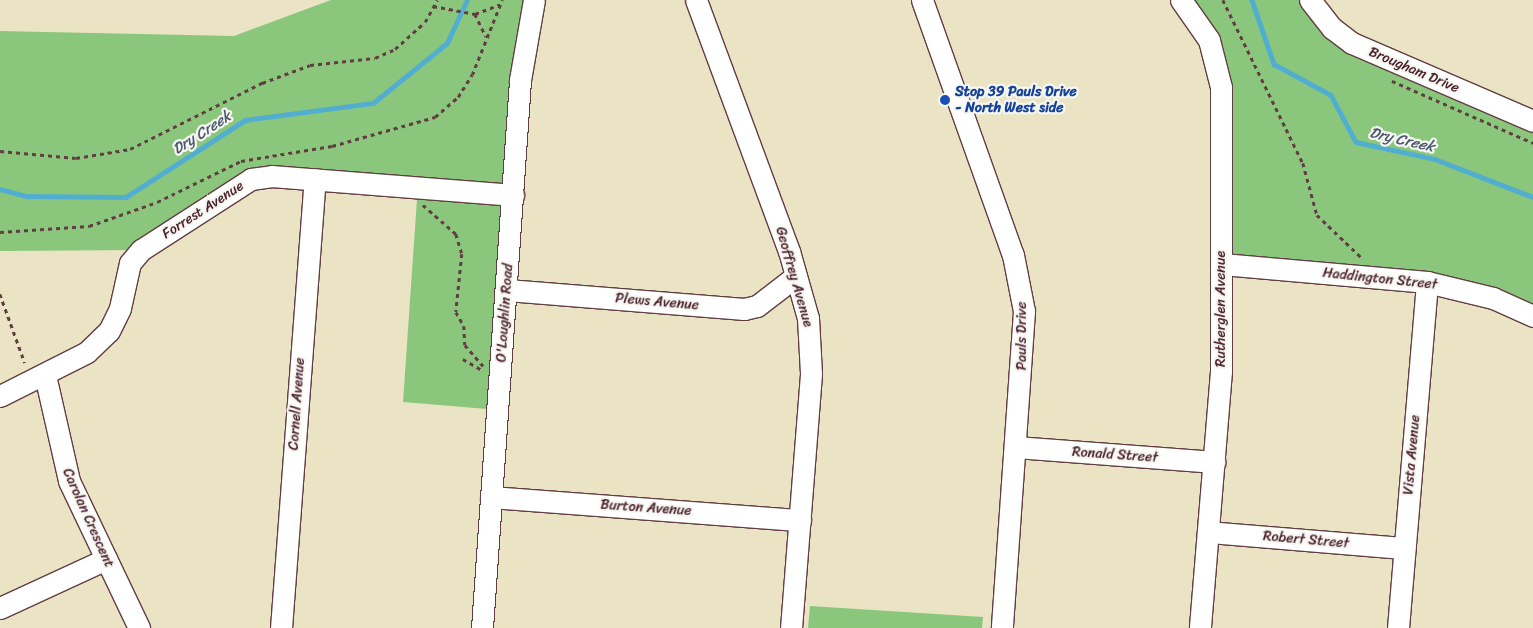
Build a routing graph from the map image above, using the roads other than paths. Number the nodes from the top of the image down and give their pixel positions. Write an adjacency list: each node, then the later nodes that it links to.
1 (534, 0): 8 (street, O'Loughlin Road)
2 (696, 0): 10 (street, Geoffrey Avenue)
3 (922, 0): 16 (street, Pauls Drive)
4 (1182, 0): 9 (street, Rutherglen Avenue)
5 (1310, 0): 6 (street, Brougham Drive)
6 (1533, 121)
7 (315, 179): 8 (street, Forrest Avenue); 14 (street, Forrest Avenue); 25 (street, Cornell Avenue)
8 (514, 195): 12 (street, O'Loughlin Road)
9 (1222, 264): 11 (street, Haddington Street); 17 (street, Rutherglen Avenue)
10 (796, 276): 12 (street, Plews Avenue); 19 (street, Geoffrey Avenue)
11 (1427, 282): 13 (street, Haddington Street); 21 (street, Vista Avenue)
12 (507, 290): 18 (street, O'Loughlin Road)
13 (1533, 316)
14 (38, 378): 15 (street, Forrest Avenue); 22 (street, Carolan Crescent)
15 (0, 396)
16 (1016, 447): 17 (street, Ronald Street); 28 (street, Pauls Drive)
17 (1214, 462): 20 (street, Rutherglen Avenue)
18 (492, 496): 19 (street, Burton Avenue); 26 (street, O'Loughlin Road)
19 (800, 520): 27 (street, Geoffrey Avenue)
20 (1208, 532): 21 (street, Robert Street); 29 (street, Rutherglen Avenue)
21 (1404, 548): 30 (street, Vista Avenue)
22 (106, 559): 23 (street); 24 (street, Carolan Crescent)
23 (0, 608)
24 (139, 628)
25 (281, 628)
26 (482, 628)
27 (791, 628)
28 (1002, 628)
29 (1200, 628)
30 (1398, 628)

